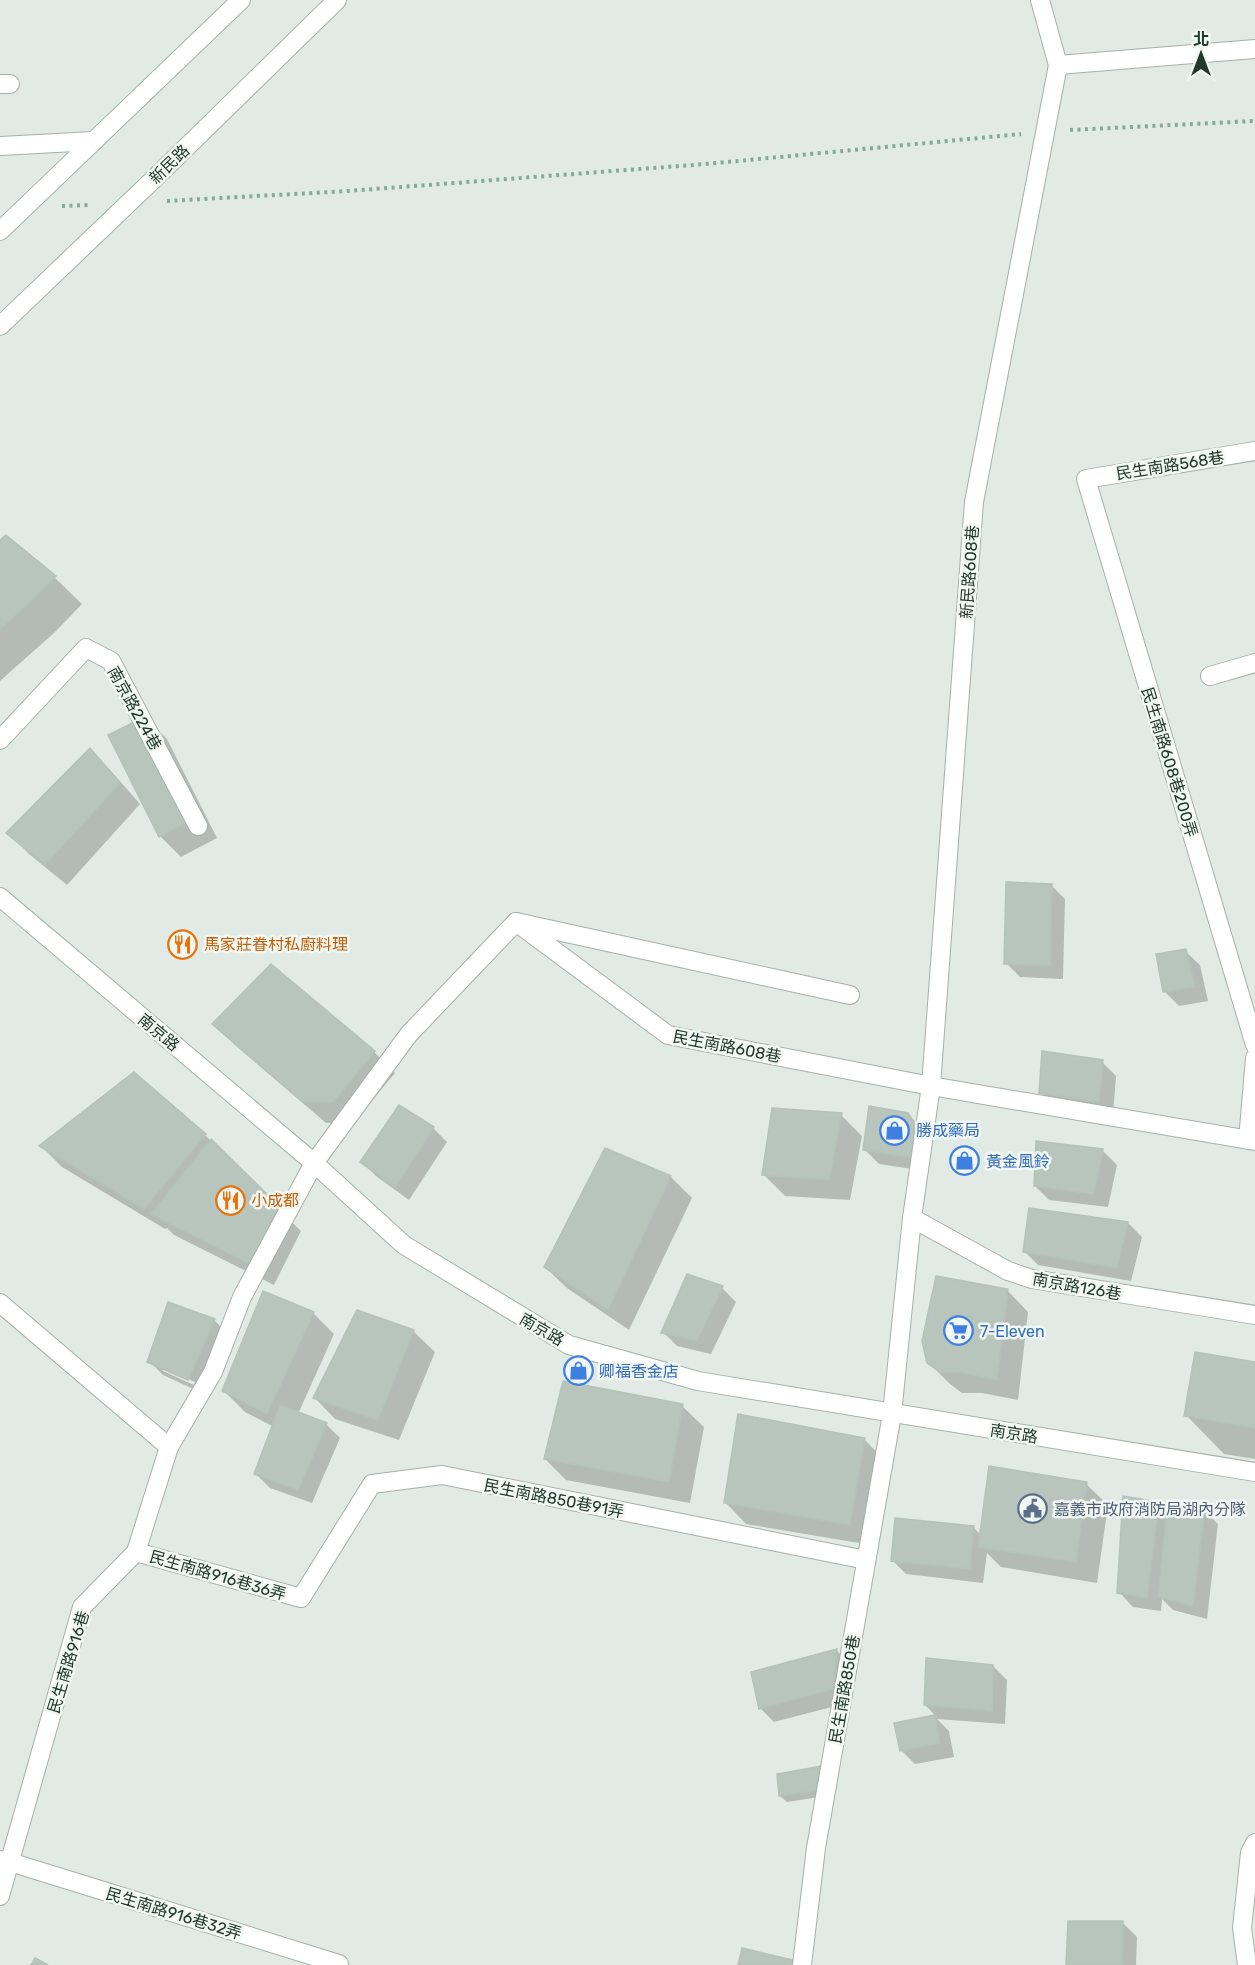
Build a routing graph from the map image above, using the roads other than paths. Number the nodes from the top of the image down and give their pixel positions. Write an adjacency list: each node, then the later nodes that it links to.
1 (241, 0): 6 (street)
2 (337, 0): 9 (street, 新民路)
3 (1040, 0): 5 (street)
4 (1255, 49): 5 (street)
5 (1059, 65): 21 (street, 新民路608巷)
6 (94, 141): 7 (street); 8 (street)
7 (0, 146)
8 (0, 231)
9 (0, 326)
10 (1255, 451): 11 (street, 民生南路568巷)
11 (1086, 479): 19 (street, 民生南路608巷200弄)
12 (1255, 663): 13 (street)
13 (1210, 676)
14 (0, 740): 15 (street, 南京路224巷)
15 (198, 826)
16 (0, 897): 23 (street, 南京路)
17 (516, 922): 18 (street); 21 (street, 民生南路608巷); 23 (street)
18 (850, 995)
19 (1255, 1045)
20 (1255, 1058): 22 (street, 民生南路608巷)
21 (931, 1086): 22 (street, 民生南路608巷); 24 (street)
22 (1252, 1140)
23 (314, 1163): 27 (street, 南京路); 28 (street, 民生南路916巷)
24 (912, 1218): 26 (street, 南京路126巷); 27 (street)
25 (0, 1303): 28 (street)
26 (1255, 1315)
27 (892, 1414): 29 (street, 南京路); 31 (street, 民生南路850巷)
28 (169, 1447): 30 (street, 民生南路916巷)
29 (1255, 1472)
30 (136, 1552): 32 (street, 民生南路916巷36弄); 34 (street, 民生南路916巷)
31 (866, 1560): 32 (street, 民生南路850巷91弄); 37 (street, 民生南路850巷)
32 (301, 1598)
33 (1255, 1843): 38 (street)
34 (5, 1861): 35 (street, 民生南路916巷); 36 (street, 民生南路916巷32弄)
35 (0, 1896)
36 (339, 1964)
37 (802, 1965)
38 (1247, 1965)

